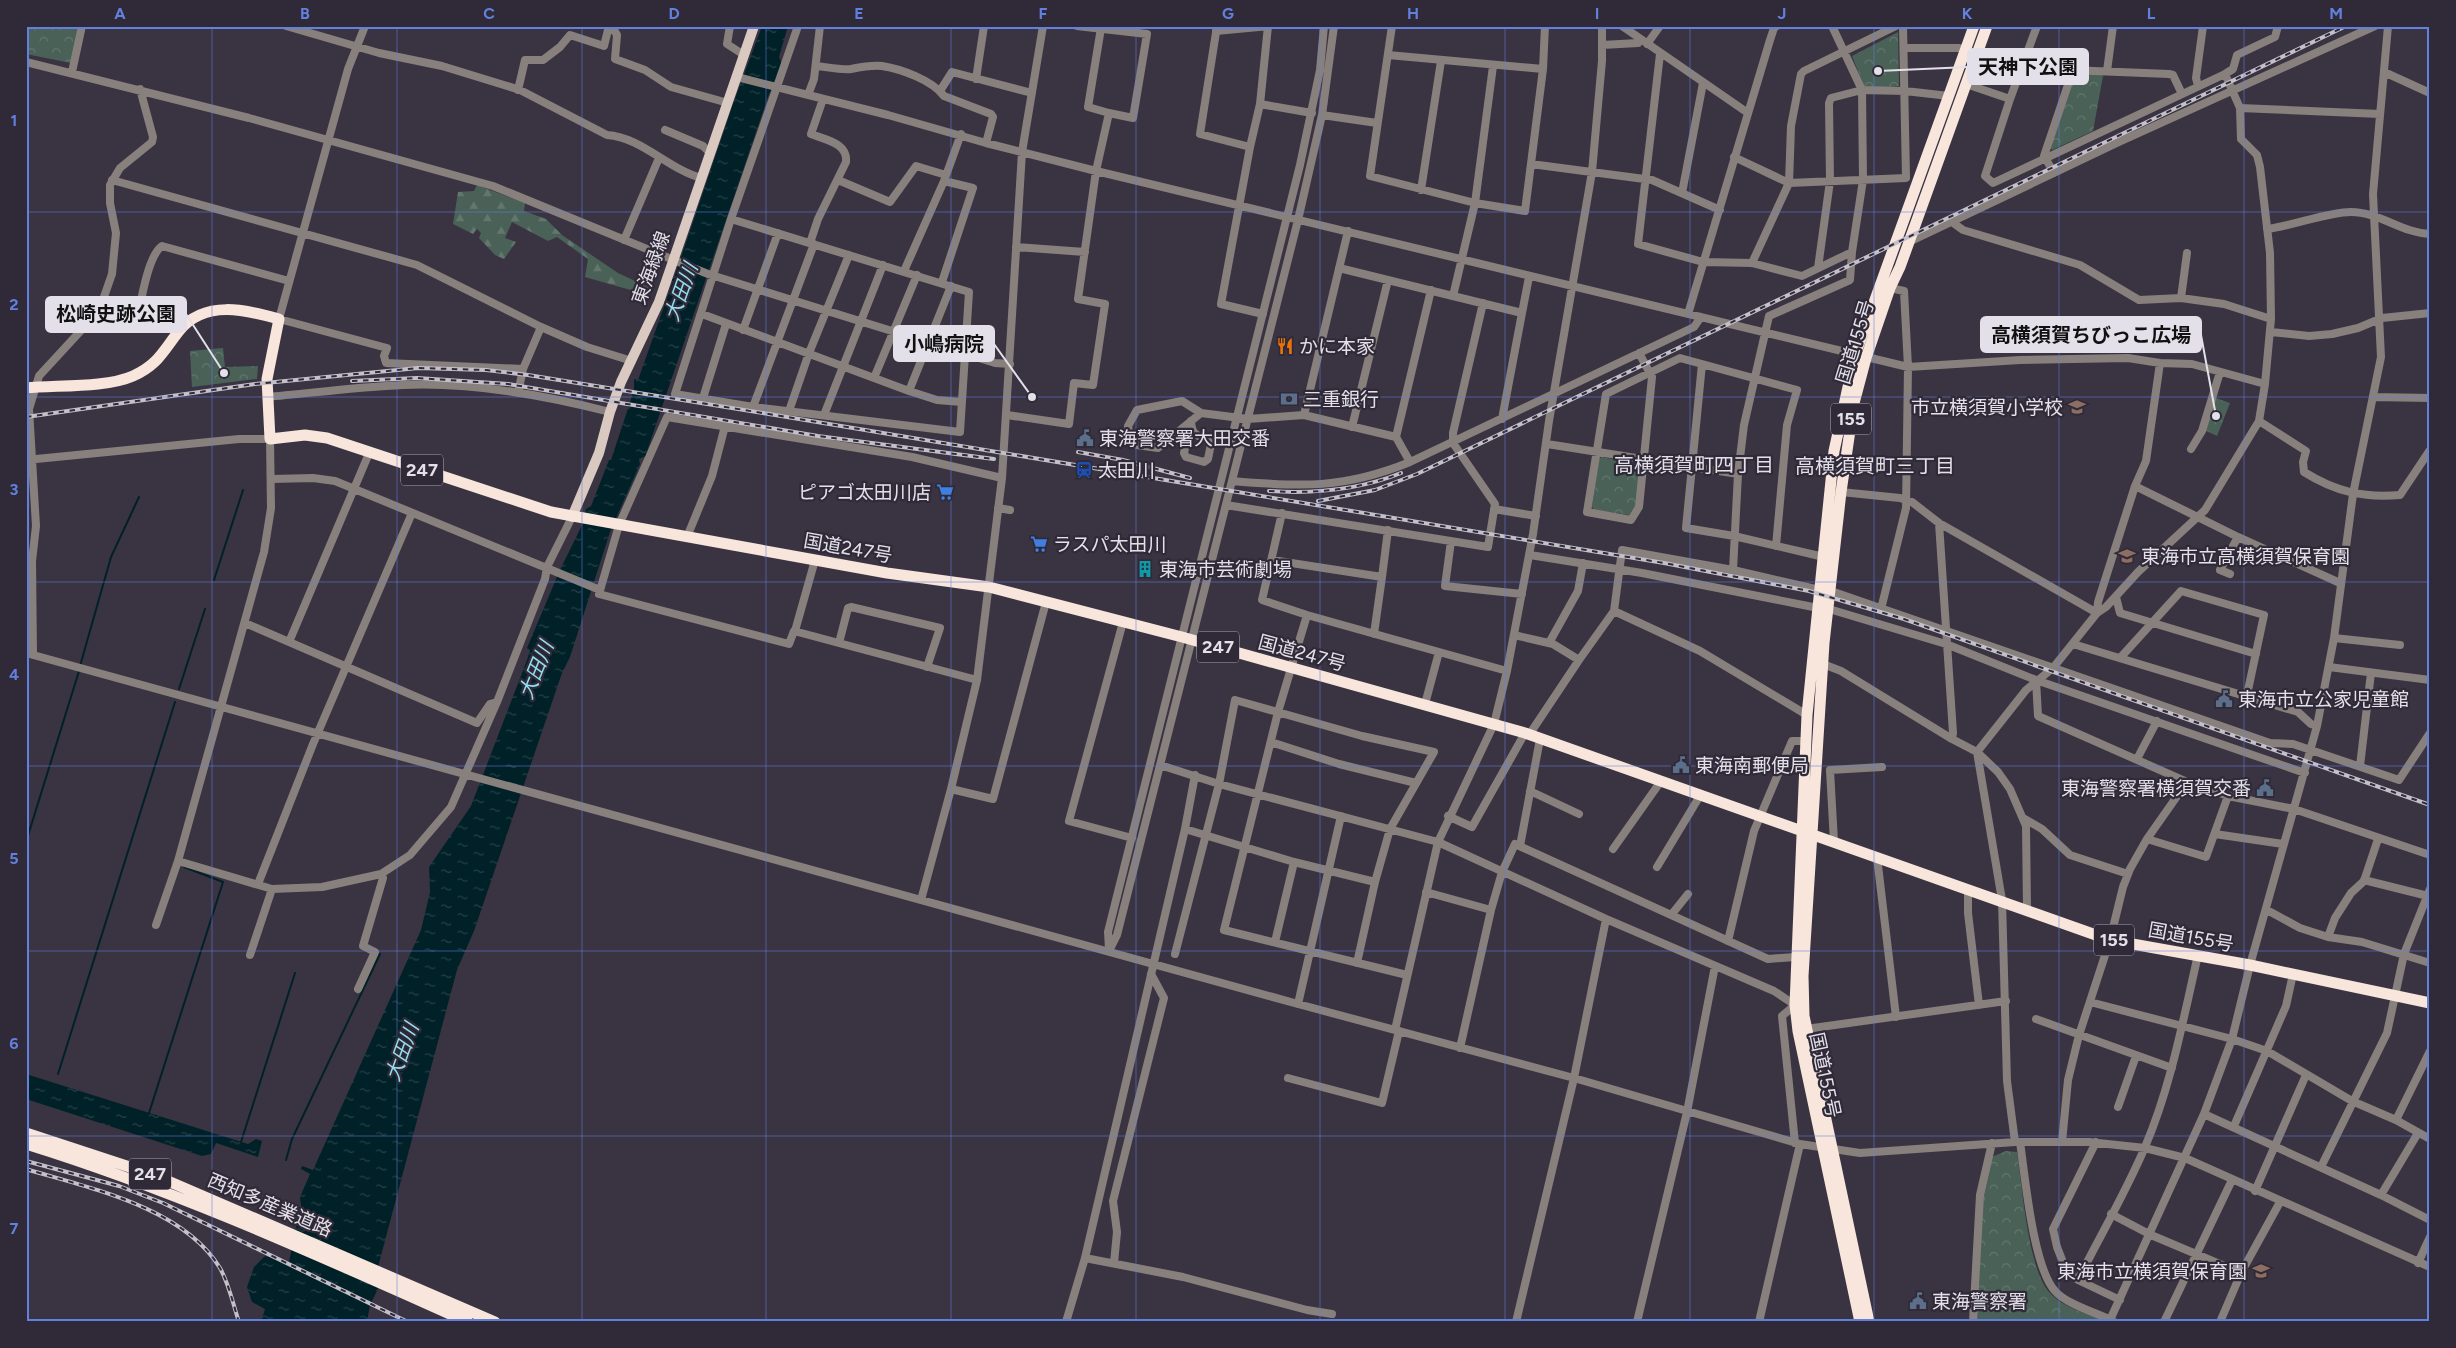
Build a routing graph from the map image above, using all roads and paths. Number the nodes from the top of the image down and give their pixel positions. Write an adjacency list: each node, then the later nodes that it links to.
1 (82, 26): 52 (street)
2 (286, 26): 37 (street)
3 (365, 26): 37 (street)
4 (609, 26): 62 (street); 74 (street)
5 (730, 26): 42 (street)
6 (754, 26): 42 (main road, 東海緑線)
7 (798, 26): 60 (street)
8 (820, 26): 46 (street)
9 (984, 26): 56 (street)
10 (1043, 26): 67 (street)
11 (1077, 26): 32 (street)
12 (1268, 26): 33 (street); 75 (street)
13 (1324, 26): 78 (street)
14 (1334, 26): 81 (street)
15 (1392, 26): 43 (street)
16 (1545, 26): 49 (street)
17 (1602, 26): 36 (street)
18 (1622, 26): 35 (street)
19 (1660, 26): 35 (street)
20 (1832, 26): 40 (street)
21 (1896, 26): 40 (street)
22 (1903, 26): 38 (street)
23 (1974, 26): 71 (highway, 国道155号 / 155)
24 (1987, 26): 58 (highway, 国道155号 / 155)
25 (2037, 26): 48 (street)
26 (2113, 26): 51 (street)
27 (2203, 26): 59 (street)
28 (2278, 26): 54 (street)
29 (2375, 26): 66 (street)
30 (2388, 26): 53 (street)
31 (1774, 27): 79 (street)
32 (1101, 28): 77 (street); 77 (street)
33 (1217, 28): 87 (street)
34 (1638, 43): 36 (street)
35 (1647, 44): 41 (street)
36 (1602, 45): 95 (street)
37 (356, 46): 62 (street); 85 (street)
38 (1904, 48): 39 (street); 65 (street)
39 (1958, 48)
40 (1844, 50): 64 (street); 104 (street)
41 (1660, 54): 57 (street); 99 (street)
42 (744, 55): 55 (main road, 東海緑線)
43 (1388, 55): 44 (street); 82 (street)
44 (1441, 61): 47 (street); 105 (street)
45 (26, 62): 52 (street)
46 (816, 66): 63 (street); 70 (street)
47 (1493, 66): 49 (street); 107 (street)
48 (2022, 68): 50 (street); 73 (street)
49 (1543, 69): 93 (street)
50 (2073, 70): 51 (street); 92 (street)
51 (2107, 71): 69 (street)
52 (72, 72): 61 (street)
53 (2384, 72): 68 (street); 80 (street)
54 (2225, 74): 59 (street); 66 (street)
55 (738, 78): 60 (street); 74 (main road, 東海緑線)
56 (976, 79): 63 (street); 67 (street)
57 (1703, 83): 79 (street); 106 (street)
58 (1966, 84): 73 (street); 121 (highway, 国道155号 / 155)
59 (2198, 86): 69 (street)
60 (776, 87): 70 (street); 112 (street)
61 (140, 89): 85 (street); 100 (street)
62 (518, 90): 91 (street)
63 (940, 90): 86 (street)
64 (1862, 90): 65 (street); 102 (street); 103 (street)
65 (1905, 91): 71 (street); 102 (street)
66 (2232, 92): 76 (street); 96 (street)
67 (1032, 93): 88 (street)
68 (2430, 93)
69 (2182, 94): 92 (street)
70 (808, 95): 72 (street)
71 (1949, 96): 174 (highway, 国道155号 / 155)
72 (823, 99): 84 (street); 101 (street)
73 (2010, 99): 92 (street)
74 (728, 103): 89 (main road, 東海緑線)
75 (1260, 104): 78 (street); 87 (street)
76 (2240, 108): 80 (street); 115 (street)
77 (1109, 112): 94 (street)
78 (1312, 113): 111 (street)
79 (1748, 113): 90 (street)
80 (2380, 114): 110 (street)
81 (1322, 115): 82 (street); 113 (street)
82 (1377, 123): 105 (street)
83 (665, 130): 89 (street)
84 (961, 134): 86 (street); 98 (street)
85 (328, 140): 117 (street); 120 (street)
86 (986, 143): 88 (street)
87 (1250, 147): 108 (street)
88 (1022, 152): 94 (street); 123 (street)
89 (710, 153): 97 (main road, 東海緑線)
90 (1734, 156): 104 (street); 109 (street)
91 (659, 158): 97 (street); 120 (street)
92 (2045, 159): 96 (street)
93 (1531, 164): 95 (street); 107 (street)
94 (1096, 171): 108 (street); 124 (street)
95 (1592, 172): 99 (street); 143 (street)
96 (2054, 173): 114 (street)
97 (701, 178): 129 (main road, 東海緑線)
98 (945, 178): 101 (street); 135 (street); 141 (street)
99 (1644, 179): 106 (street); 130 (street)
100 (112, 180): 117 (street); 157 (street)
101 (838, 180): 122 (street)
102 (1863, 180): 103 (street); 125 (street)
103 (1830, 181): 104 (street); 134 (street)
104 (1789, 183): 131 (street)
105 (1421, 190): 107 (street)
106 (1682, 194): 109 (street)
107 (1475, 203): 128 (street)
108 (1239, 206): 111 (street); 155 (street)
109 (1720, 210): 130 (street)
110 (2374, 216): 115 (street); 119 (street); 161 (street)
111 (1287, 218): 113 (street); 155 (street)
112 (731, 219): 118 (street); 136 (street)
113 (1298, 220): 116 (street); 205 (street)
114 (1952, 222): 121 (street); 148 (street)
115 (2267, 229): 160 (street)
116 (1348, 231): 128 (street); 133 (street)
117 (302, 233): 140 (street); 164 (street)
118 (778, 233): 122 (street); 145 (street)
119 (2430, 234)
120 (624, 240): 129 (street)
121 (1909, 242): 144 (highway, 国道155号 / 155)
122 (812, 244): 127 (street); 149 (street)
123 (1016, 247): 124 (street); 177 (street)
124 (1085, 252): 201 (street)
125 (1852, 252): 134 (street); 168 (street)
126 (2187, 253): 148 (street)
127 (849, 255): 132 (street); 151 (street)
128 (1462, 259): 138 (street); 147 (street)
129 (674, 262): 136 (street); 175 (main road, 東海緑線)
130 (1703, 262): 131 (street); 156 (street)
131 (1752, 263): 134 (street)
132 (883, 265): 135 (street); 162 (street)
133 (1339, 268): 139 (street); 202 (street)
134 (1818, 268)
135 (904, 271): 137 (street)
136 (711, 275): 145 (street); 154 (street)
137 (917, 275): 141 (street); 166 (street)
138 (1529, 277): 143 (street); 152 (street)
139 (1388, 280): 146 (street); 209 (street)
140 (289, 281): 157 (street); 159 (street)
141 (942, 282): 142 (street)
142 (951, 286): 170 (street); 172 (street)
143 (1572, 287): 156 (street); 190 (street)
144 (1890, 288): 174 (highway, 国道155号 / 155); 180 (street)
145 (758, 290): 149 (street); 165 (street)
146 (1431, 290): 147 (street); 212 (street)
147 (1453, 296): 150 (street)
148 (2181, 298): 160 (street)
149 (793, 300): 151 (street); 169 (street)
150 (1484, 303): 152 (street); 214 (street)
151 (826, 310): 162 (street); 171 (street)
152 (1522, 313): 204 (street)
153 (2430, 313): 161 (street)
154 (702, 314): 163 (street); 193 (street)
155 (1263, 314): 203 (street)
156 (1688, 314): 158 (street)
157 (94, 316): 187 (street)
158 (1701, 317): 168 (street); 173 (street)
159 (279, 319): 181 (street); 187 (highway); 191 (highway)
160 (2271, 319): 167 (street)
161 (2380, 320): 167 (street); 192 (street)
162 (861, 321): 166 (street); 179 (street)
163 (726, 324): 165 (street); 193 (street)
164 (541, 327): 175 (street); 181 (street)
165 (743, 330): 169 (street)
166 (893, 331): 170 (street); 184 (street)
167 (2271, 332): 186 (street)
168 (1766, 334): 174 (street); 185 (street)
169 (776, 342): 171 (street); 196 (street)
170 (929, 342): 172 (street); 188 (street)
171 (809, 353): 179 (street); 197 (street)
172 (966, 353): 177 (street); 195 (street)
173 (1639, 353): 183 (street); 190 (street)
174 (1860, 356): 180 (street); 231 (highway, 国道155号 / 155); 252 (highway, 国道155号 / 155)
175 (632, 361): 198 (main road, 東海緑線)
176 (2160, 363): 180 (street); 182 (street); 229 (street)
177 (1010, 364): 201 (street)
178 (1702, 364): 183 (street); 185 (street); 224 (street)
179 (843, 366): 184 (street); 200 (street)
180 (1908, 367): 233 (street)
181 (523, 368): 189 (street)
182 (2220, 372): 186 (street); 217 (street)
183 (1650, 373): 220 (street); 221 (street)
184 (874, 378): 188 (street)
185 (1753, 378): 225 (street); 250 (street)
186 (2265, 384): 207 (street)
187 (31, 388): 222 (street)
188 (908, 391): 195 (street)
189 (518, 393): 191 (street); 198 (street)
190 (1555, 394): 204 (street); 216 (street)
191 (267, 397): 213 (highway)
192 (2373, 397): 194 (street); 232 (street)
193 (703, 398): 196 (street)
194 (2430, 398)
195 (962, 402): 200 (street)
196 (753, 407): 197 (street)
197 (789, 411): 200 (street)
198 (610, 412): 242 (main road, 東海緑線)
199 (1201, 413): 203 (street); 206 (street); 210 (street)
200 (824, 415)
201 (1007, 415): 226 (street)
202 (1304, 415): 205 (street); 209 (street)
203 (1236, 418): 205 (street); 282 (street)
204 (1502, 419): 214 (street)
205 (1248, 420): 228 (street)
206 (1191, 421): 210 (street); 211 (street)
207 (2259, 421): 232 (street); 241 (street)
208 (725, 426): 226 (street); 244 (street); 247 (street)
209 (1352, 427): 212 (street)
210 (1174, 435): 215 (street)
211 (1196, 436): 215 (street); 215 (street)
212 (1396, 437): 223 (street)
213 (270, 439): 219 (highway, 国道247号 / 247); 222 (street); 227 (street)
214 (1453, 443): 223 (street); 236 (street)
215 (1186, 444)
216 (1547, 444): 220 (street); 240 (street)
217 (2191, 449)
218 (2430, 450): 232 (street)
219 (370, 451): 230 (street); 242 (highway, 国道247号 / 247)
220 (1597, 452): 221 (street); 221 (street)
221 (1644, 459): 224 (street)
222 (29, 460): 253 (street)
223 (1410, 462): 228 (street)
224 (1692, 468): 225 (street); 246 (street)
225 (1738, 474): 246 (street)
226 (1002, 478): 235 (street)
227 (272, 479): 230 (street); 275 (street)
228 (1232, 481): 234 (street)
229 (2135, 486): 241 (street); 272 (street)
230 (352, 489): 238 (street); 283 (street)
231 (1841, 492): 233 (street); 265 (highway, 国道155号 / 155)
232 (2353, 494): 262 (street)
233 (1906, 500): 243 (street); 270 (street)
234 (1226, 505): 239 (street); 282 (street)
235 (998, 508): 237 (street); 263 (street)
236 (1494, 509): 240 (street); 249 (street)
237 (1010, 510)
238 (412, 513): 257 (street); 295 (street)
239 (1282, 513): 245 (street); 255 (street)
240 (1536, 516): 251 (street)
241 (2198, 516): 248 (street); 267 (street)
242 (577, 517): 244 (highway, 国道247号 / 247); 257 (street)
243 (1938, 523): 272 (street); 277 (street)
244 (619, 524): 247 (highway, 国道247号 / 247); 264 (street)
245 (1388, 530): 249 (street); 261 (street)
246 (1734, 536): 250 (street); 259 (street)
247 (687, 537): 254 (highway, 国道247号 / 247)
248 (2238, 537): 260 (street); 262 (street)
249 (1452, 542): 266 (street)
250 (1776, 546): 252 (street)
251 (1530, 554): 256 (street); 266 (street)
252 (1824, 557): 265 (highway, 国道155号 / 155)
253 (29, 560): 290 (street)
254 (815, 560): 263 (highway, 国道247号 / 247); 278 (street)
255 (1272, 560): 261 (street); 273 (street)
256 (1584, 563): 258 (street); 285 (street)
257 (550, 569): 264 (street); 306 (street)
258 (1618, 569): 259 (street); 269 (street); 271 (street)
259 (1732, 570): 265 (street)
260 (2230, 574)
261 (1382, 577): 279 (street)
262 (2340, 583): 281 (street)
263 (989, 587): 268 (highway, 国道247号 / 247); 302 (street)
264 (600, 590): 278 (street)
265 (1825, 590): 269 (highway, 国道155号 / 155); 270 (street)
266 (1522, 594): 280 (street)
267 (2116, 597): 272 (street); 276 (street)
268 (1046, 602): 274 (highway, 国道247号 / 247); 333 (street)
269 (1823, 608): 286 (street); 294 (highway, 国道155号 / 155); 310 (highway, 国道155号 / 155)
270 (1881, 609): 277 (street)
271 (1614, 611): 293 (street); 310 (street)
272 (2097, 613): 287 (street)
273 (1307, 615): 279 (street); 298 (street)
274 (1123, 622): 282 (highway, 国道247号 / 247); 349 (street)
275 (246, 623): 283 (street); 308 (street)
276 (2151, 623): 291 (street); 291 (street); 292 (street)
277 (1945, 630): 286 (street); 299 (street)
278 (795, 631): 284 (street)
279 (1374, 634): 289 (street)
280 (1514, 635): 285 (street); 300 (street)
281 (2334, 638): 288 (street); 297 (street)
282 (1187, 639): 298 (highway, 国道247号 / 247); 323 (street); 349 (street)
283 (289, 642): 295 (street)
284 (839, 643): 296 (street); 296 (street)
285 (1549, 643): 293 (street)
286 (1946, 644): 303 (street); 317 (street)
287 (2072, 644): 292 (street); 299 (street)
288 (2400, 645)
289 (1439, 652): 300 (street); 307 (street)
290 (30, 654): 308 (street)
291 (2256, 654): 305 (street)
292 (2121, 658): 305 (street)
293 (1578, 660): 316 (street)
294 (1823, 664): 317 (street); 346 (highway, 国道155号 / 155)
295 (346, 667): 306 (street); 315 (street)
296 (927, 667): 302 (street)
297 (2329, 667): 301 (street); 313 (street)
298 (1292, 668): 307 (highway, 国道247号 / 247); 309 (street)
299 (2053, 668): 303 (street); 321 (street)
300 (1506, 671): 312 (street)
301 (2371, 673): 304 (street); 324 (street)
302 (977, 680): 333 (street)
303 (2036, 680): 311 (street); 320 (street); 322 (street)
304 (2430, 680)
305 (2247, 695): 313 (street)
306 (497, 702): 327 (street)
307 (1425, 704): 312 (highway, 国道247号 / 247)
308 (222, 708): 315 (street); 360 (street)
309 (1278, 712): 319 (street); 331 (street); 332 (street)
310 (1807, 715): 318 (highway, 国道155号 / 155)
311 (2157, 721): 322 (street); 326 (street)
312 (1494, 724): 316 (highway, 国道247号 / 247); 342 (street)
313 (2317, 726): 321 (street)
314 (2430, 733): 324 (street)
315 (317, 734): 327 (street); 369 (street)
316 (1532, 736): 329 (highway, 国道247号 / 247); 334 (street); 342 (street)
317 (1952, 739): 320 (street)
318 (1806, 741): 340 (street); 346 (highway, 国道155号 / 155)
319 (1271, 742): 331 (street); 335 (street)
320 (1977, 752): 343 (street); 376 (street)
321 (2311, 752): 324 (street); 326 (street)
322 (2137, 759): 330 (street)
323 (1160, 765): 328 (street); 387 (street)
324 (2360, 766)
325 (1882, 767): 353 (street)
326 (2305, 773): 338 (street)
327 (466, 775): 365 (street); 375 (street)
328 (1195, 775): 332 (street); 344 (street)
329 (1661, 781): 336 (highway, 国道247号 / 247); 357 (street)
330 (2188, 782): 337 (street); 350 (street)
331 (1416, 783): 345 (street)
332 (1219, 784): 335 (street); 348 (street)
333 (951, 789): 375 (street)
334 (1530, 791): 339 (street); 355 (street)
335 (1258, 794): 341 (street); 356 (street)
336 (1701, 794): 340 (highway, 国道247号 / 247); 362 (street)
337 (2228, 796): 338 (street); 347 (street)
338 (2294, 809): 351 (street); 354 (street)
339 (1579, 814)
340 (1760, 815): 346 (highway, 国道247号 / 247); 384 (street)
341 (1341, 816): 345 (street); 363 (street)
342 (1448, 816): 352 (street)
343 (2023, 818): 366 (street); 377 (street)
344 (1185, 829): 348 (street); 396 (street)
345 (1390, 829): 352 (street); 368 (street)
346 (1806, 832): 353 (highway, 国道155号 / 155); 393 (highway, 国道155号 / 155); 413 (highway, 国道155号 / 155)
347 (2215, 834): 350 (street); 354 (street)
348 (1206, 836): 356 (street); 389 (street)
349 (1132, 838): 387 (street)
350 (2147, 839): 366 (street)
351 (2378, 839): 358 (street); 367 (street)
352 (1438, 842): 364 (street); 372 (street)
353 (1834, 842): 359 (highway, 国道155号 / 155)
354 (2283, 844): 379 (street)
355 (1520, 846): 364 (street); 380 (street)
356 (1246, 848): 361 (street); 386 (street)
357 (1613, 849)
358 (2430, 855)
359 (1877, 857): 371 (highway, 国道155号 / 155); 410 (street)
360 (178, 861): 369 (street); 382 (street)
361 (1294, 862): 363 (street); 386 (street)
362 (1657, 867)
363 (1328, 869): 368 (street); 388 (street)
364 (1502, 872): 378 (street); 381 (street)
365 (381, 874): 370 (street); 402 (street)
366 (2128, 874): 385 (street)
367 (2364, 880): 374 (street); 383 (street)
368 (1375, 882): 394 (street)
369 (258, 884): 370 (street)
370 (272, 889): 391 (street)
371 (1968, 889): 376 (highway, 国道155号 / 155); 409 (street)
372 (1426, 892): 378 (street); 401 (street)
373 (1688, 894): 380 (street)
374 (2429, 894): 390 (street)
375 (920, 900): 387 (street)
376 (2002, 900): 377 (highway, 国道155号 / 155); 404 (street)
377 (2027, 909): 385 (highway, 国道155号 / 155)
378 (1491, 910): 417 (street)
379 (2267, 910): 383 (street); 397 (street)
380 (1672, 914): 384 (street)
381 (1606, 919): 398 (street); 424 (street)
382 (156, 925)
383 (2328, 937): 390 (street)
384 (1728, 940): 393 (street)
385 (2110, 940): 392 (highway, 国道155号 / 155); 405 (street)
386 (1275, 942): 388 (street)
387 (1109, 951): 396 (street)
388 (1310, 951): 394 (street); 407 (street)
389 (1175, 954)
390 (2404, 954): 395 (street); 403 (street)
391 (250, 955)
392 (2198, 955): 397 (highway, 国道155号 / 155); 412 (street)
393 (1795, 957): 408 (highway, 国道155号 / 155)
394 (1357, 963): 401 (street)
395 (2430, 963)
396 (1153, 964): 399 (street); 407 (street)
397 (2250, 965): 400 (highway, 国道155号 / 155); 416 (street)
398 (1715, 966): 408 (street); 427 (street)
399 (1151, 974): 455 (street); 456 (street)
400 (2293, 974): 403 (highway, 国道155号 / 155); 418 (street)
401 (1407, 975): 414 (street)
402 (358, 989)
403 (2396, 996): 406 (highway, 国道155号 / 155); 425 (street)
404 (2006, 1001): 409 (street); 434 (street)
405 (2090, 1002): 412 (street); 415 (street)
406 (2430, 1003)
407 (1298, 1004): 414 (street)
408 (1795, 1004): 437 (street); 441 (highway, 国道155号 / 155)
409 (1979, 1005): 410 (street)
410 (1896, 1017): 413 (street)
411 (2036, 1019): 415 (street)
412 (2182, 1026): 416 (street); 421 (street)
413 (1806, 1030): 441 (highway, 国道155号 / 155)
414 (1397, 1031): 417 (street); 423 (street)
415 (2079, 1035): 420 (street); 435 (street)
416 (2232, 1039): 418 (street); 428 (street)
417 (1460, 1048): 424 (street)
418 (2267, 1051): 422 (street); 430 (street)
419 (2430, 1052): 429 (street)
420 (2136, 1056): 421 (street); 426 (street)
421 (2172, 1068): 442 (street)
422 (2306, 1075): 425 (street); 440 (street)
423 (1288, 1078)
424 (1574, 1078): 427 (street); 468 (street)
425 (2352, 1101): 429 (street); 444 (street)
426 (2118, 1106)
427 (1687, 1112): 437 (street); 469 (street)
428 (2204, 1114): 430 (street); 443 (street)
429 (2396, 1120): 432 (street)
430 (2234, 1126): 440 (street)
431 (26, 1133): 451 (highway, 西知多産業道路 / 247)
432 (2418, 1133): 433 (street); 447 (street)
433 (2430, 1139)
434 (2018, 1142): 435 (street); 438 (street); 464 (street)
435 (2062, 1142): 436 (street)
436 (2096, 1142): 442 (street); 461 (street)
437 (1798, 1143): 441 (street); 470 (street)
438 (1992, 1143): 441 (street); 473 (street)
439 (26, 1144): 451 (highway, 西知多産業道路 / 247)
440 (2274, 1145): 444 (street); 446 (street)
441 (1827, 1148): 471 (highway, 国道155号 / 155); 472 (highway, 国道155号 / 155)
442 (2145, 1148): 443 (street); 449 (street)
443 (2185, 1158): 445 (street); 452 (street)
444 (2321, 1167): 447 (street)
445 (2232, 1180): 446 (street); 454 (street)
446 (2255, 1191): 448 (street)
447 (2381, 1195): 450 (street)
448 (2280, 1202): 457 (street); 459 (street)
449 (2110, 1214): 452 (street); 461 (street)
450 (2430, 1220)
451 (268, 1228): 460 (highway, 西知多産業道路 / 247)
452 (2151, 1235): 454 (street); 462 (street)
453 (2430, 1237): 457 (street)
454 (2196, 1254): 459 (street); 474 (street)
455 (1085, 1258): 456 (street); 467 (street)
456 (1114, 1263): 463 (street)
457 (2418, 1263): 458 (street)
458 (2430, 1267)
459 (2241, 1273): 475 (street)
460 (386, 1279): 465 (highway, 西知多産業道路 / 247); 466 (highway, 西知多産業道路 / 247)
461 (2078, 1280): 462 (street)
462 (2120, 1300): 464 (street)
463 (1332, 1314)
464 (2113, 1321)
465 (468, 1322)
466 (495, 1322)
467 (1066, 1322)
468 (1516, 1322)
469 (1637, 1322)
470 (1759, 1322)
471 (1860, 1322)
472 (1869, 1322)
473 (1973, 1322)
474 (2164, 1322)
475 (2220, 1322)

